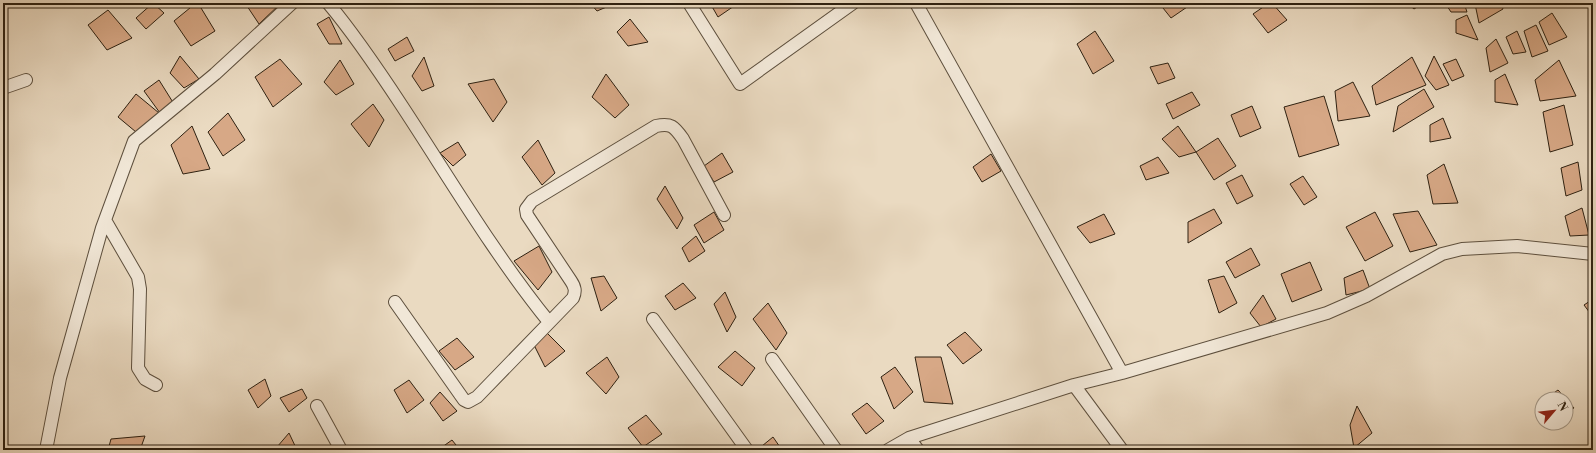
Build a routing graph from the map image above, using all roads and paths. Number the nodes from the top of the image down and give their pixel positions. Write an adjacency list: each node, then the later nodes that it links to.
1 (292, 3): 9 (street)
2 (328, 3): 13 (street)
3 (688, 3): 4 (street)
4 (853, 3)
5 (916, 3): 15 (street)
6 (26, 80): 7 (street)
7 (3, 88)
8 (724, 215): 13 (street)
9 (105, 220): 16 (street); 20 (street)
10 (1593, 254): 15 (street)
11 (396, 302): 13 (street)
12 (653, 319): 22 (street)
13 (549, 322)
14 (772, 359): 23 (street)
15 (1122, 373): 17 (street)
16 (156, 385)
17 (1074, 385): 19 (street); 26 (street)
18 (317, 406): 21 (street)
19 (909, 438): 24 (street); 25 (street)
20 (46, 450)
21 (341, 450)
22 (747, 450)
23 (836, 450)
24 (888, 450)
25 (918, 450)
26 (1122, 450)

